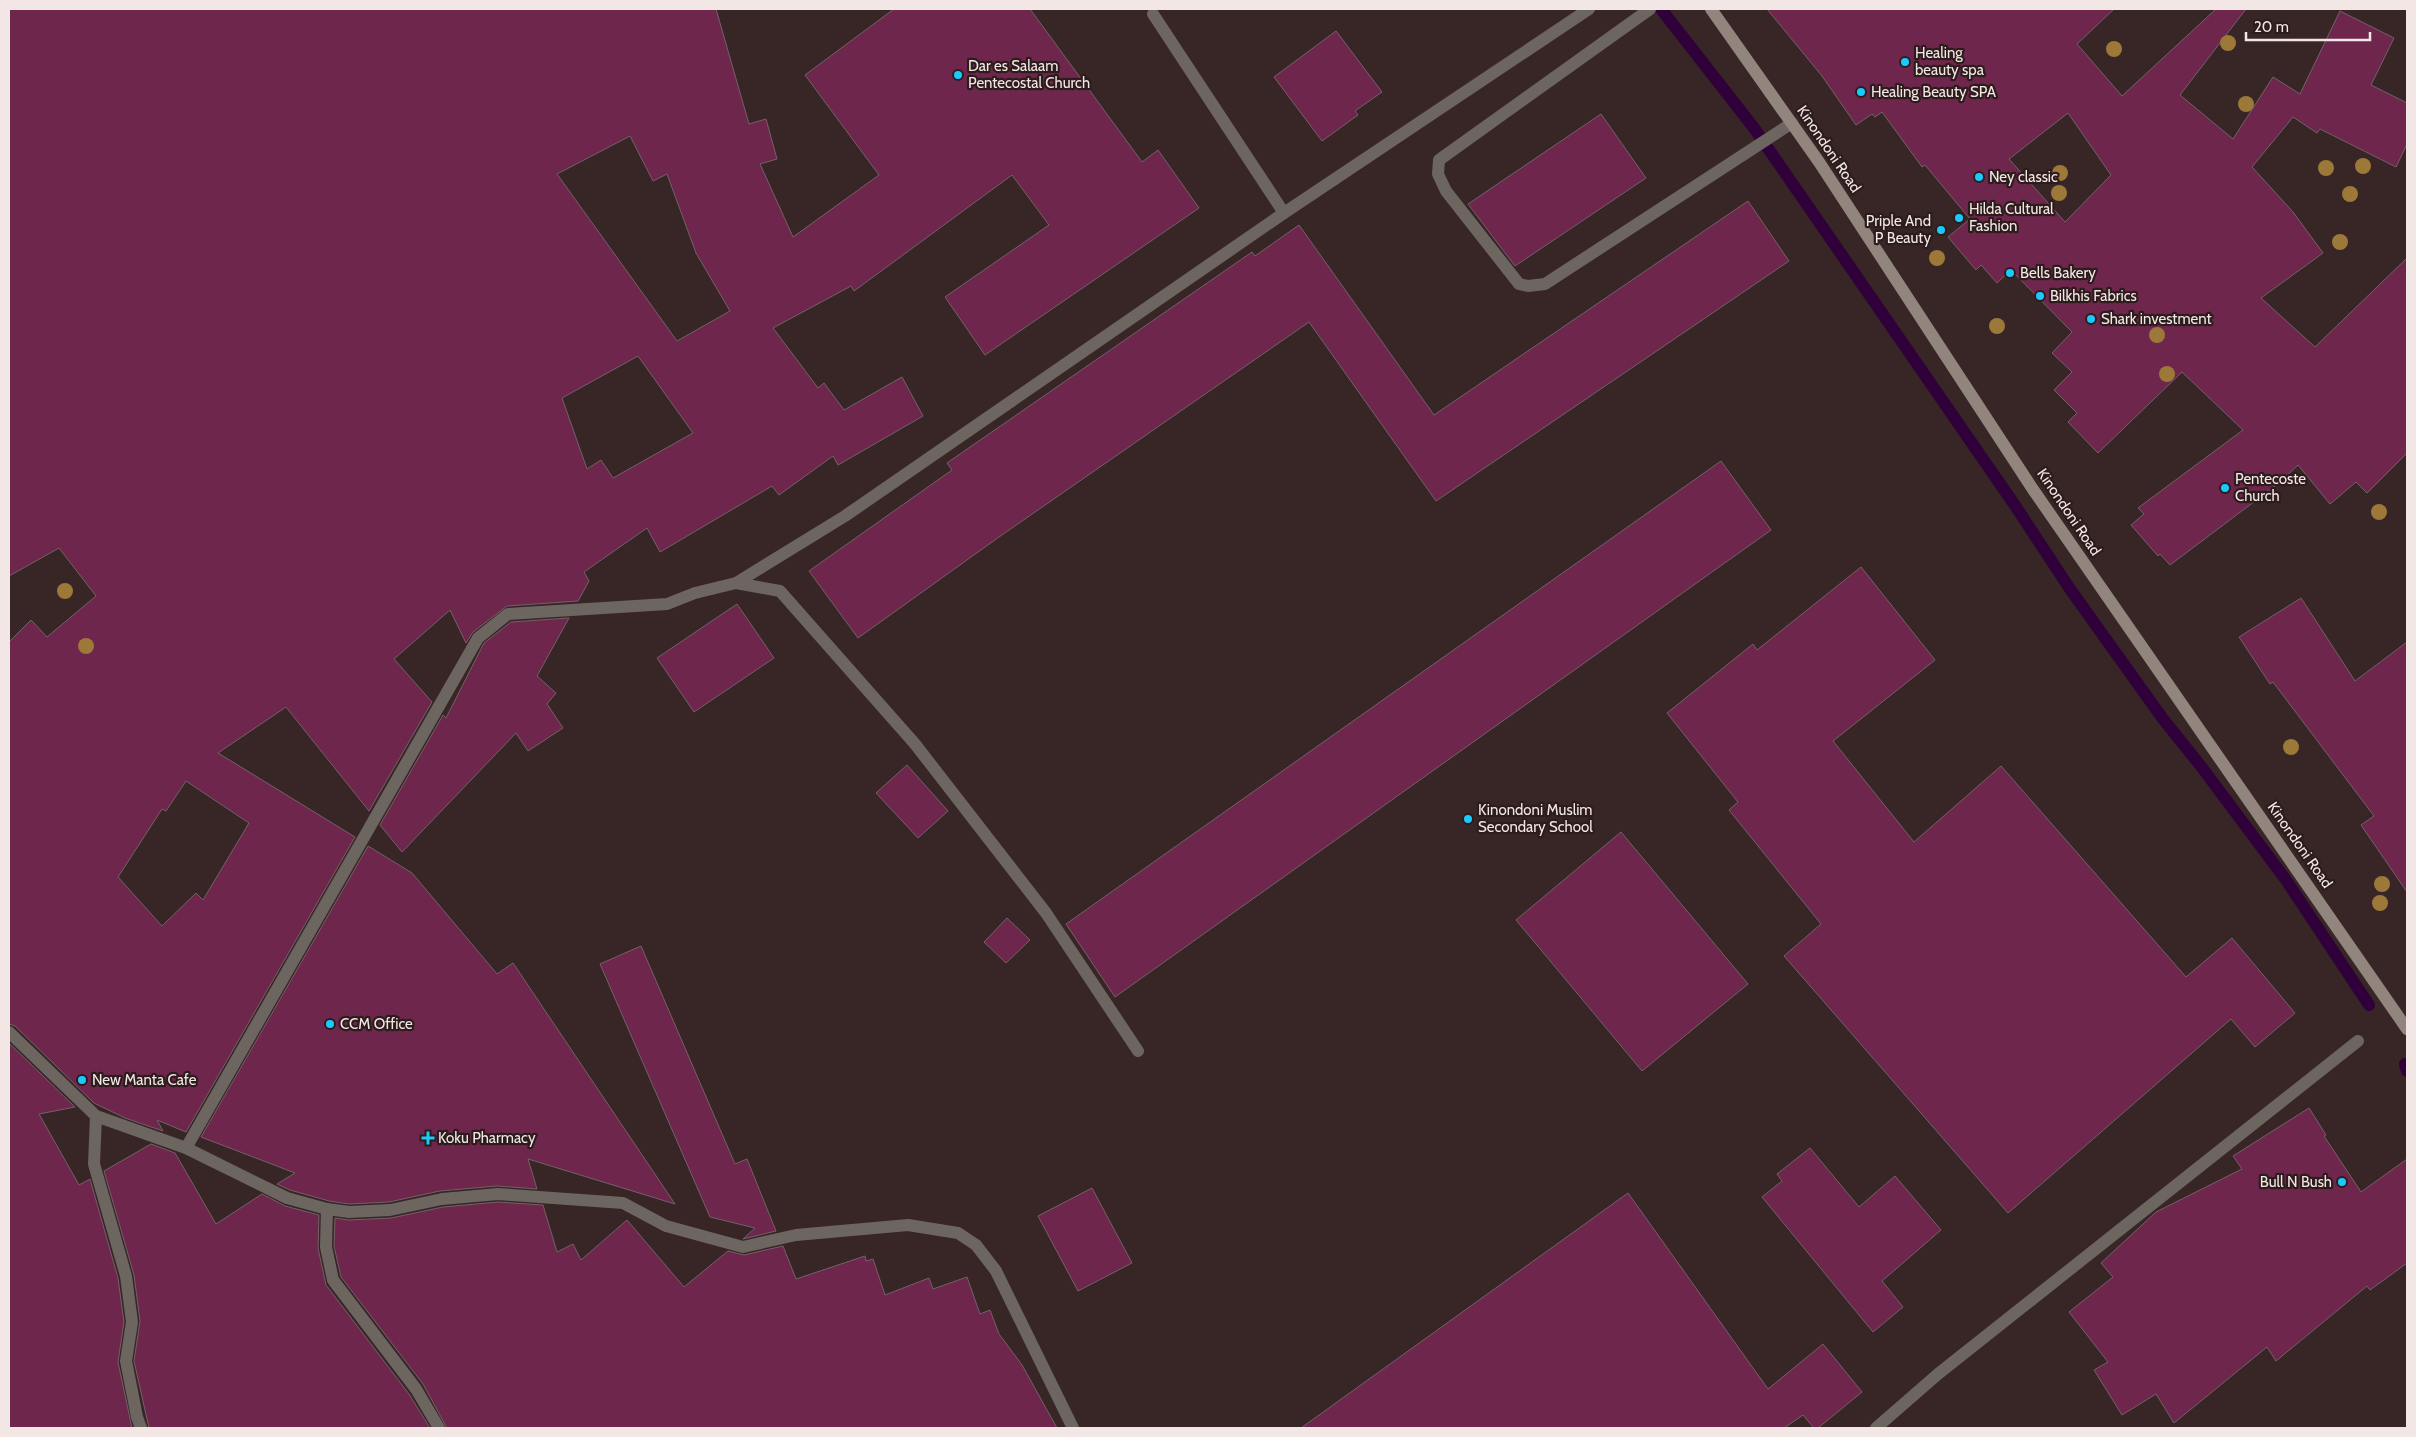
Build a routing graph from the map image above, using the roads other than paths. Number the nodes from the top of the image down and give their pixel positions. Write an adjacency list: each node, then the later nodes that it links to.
1 (1589, 9): 6 (street)
2 (1650, 9): 5 (street)
3 (1711, 9): 5 (street, Kinondoni Road)
4 (1153, 14): 6 (street)
5 (1792, 123): 8 (street, Kinondoni Road)
6 (1284, 213): 7 (street)
7 (736, 583): 11 (street); 13 (street)
8 (2407, 1029)
9 (9, 1032): 12 (street)
10 (2358, 1042): 18 (street)
11 (1138, 1051)
12 (96, 1116): 13 (street); 15 (street)
13 (186, 1148): 14 (street)
14 (326, 1209): 16 (street); 17 (street)
15 (142, 1428)
16 (439, 1428)
17 (1073, 1428)
18 (1876, 1428)

